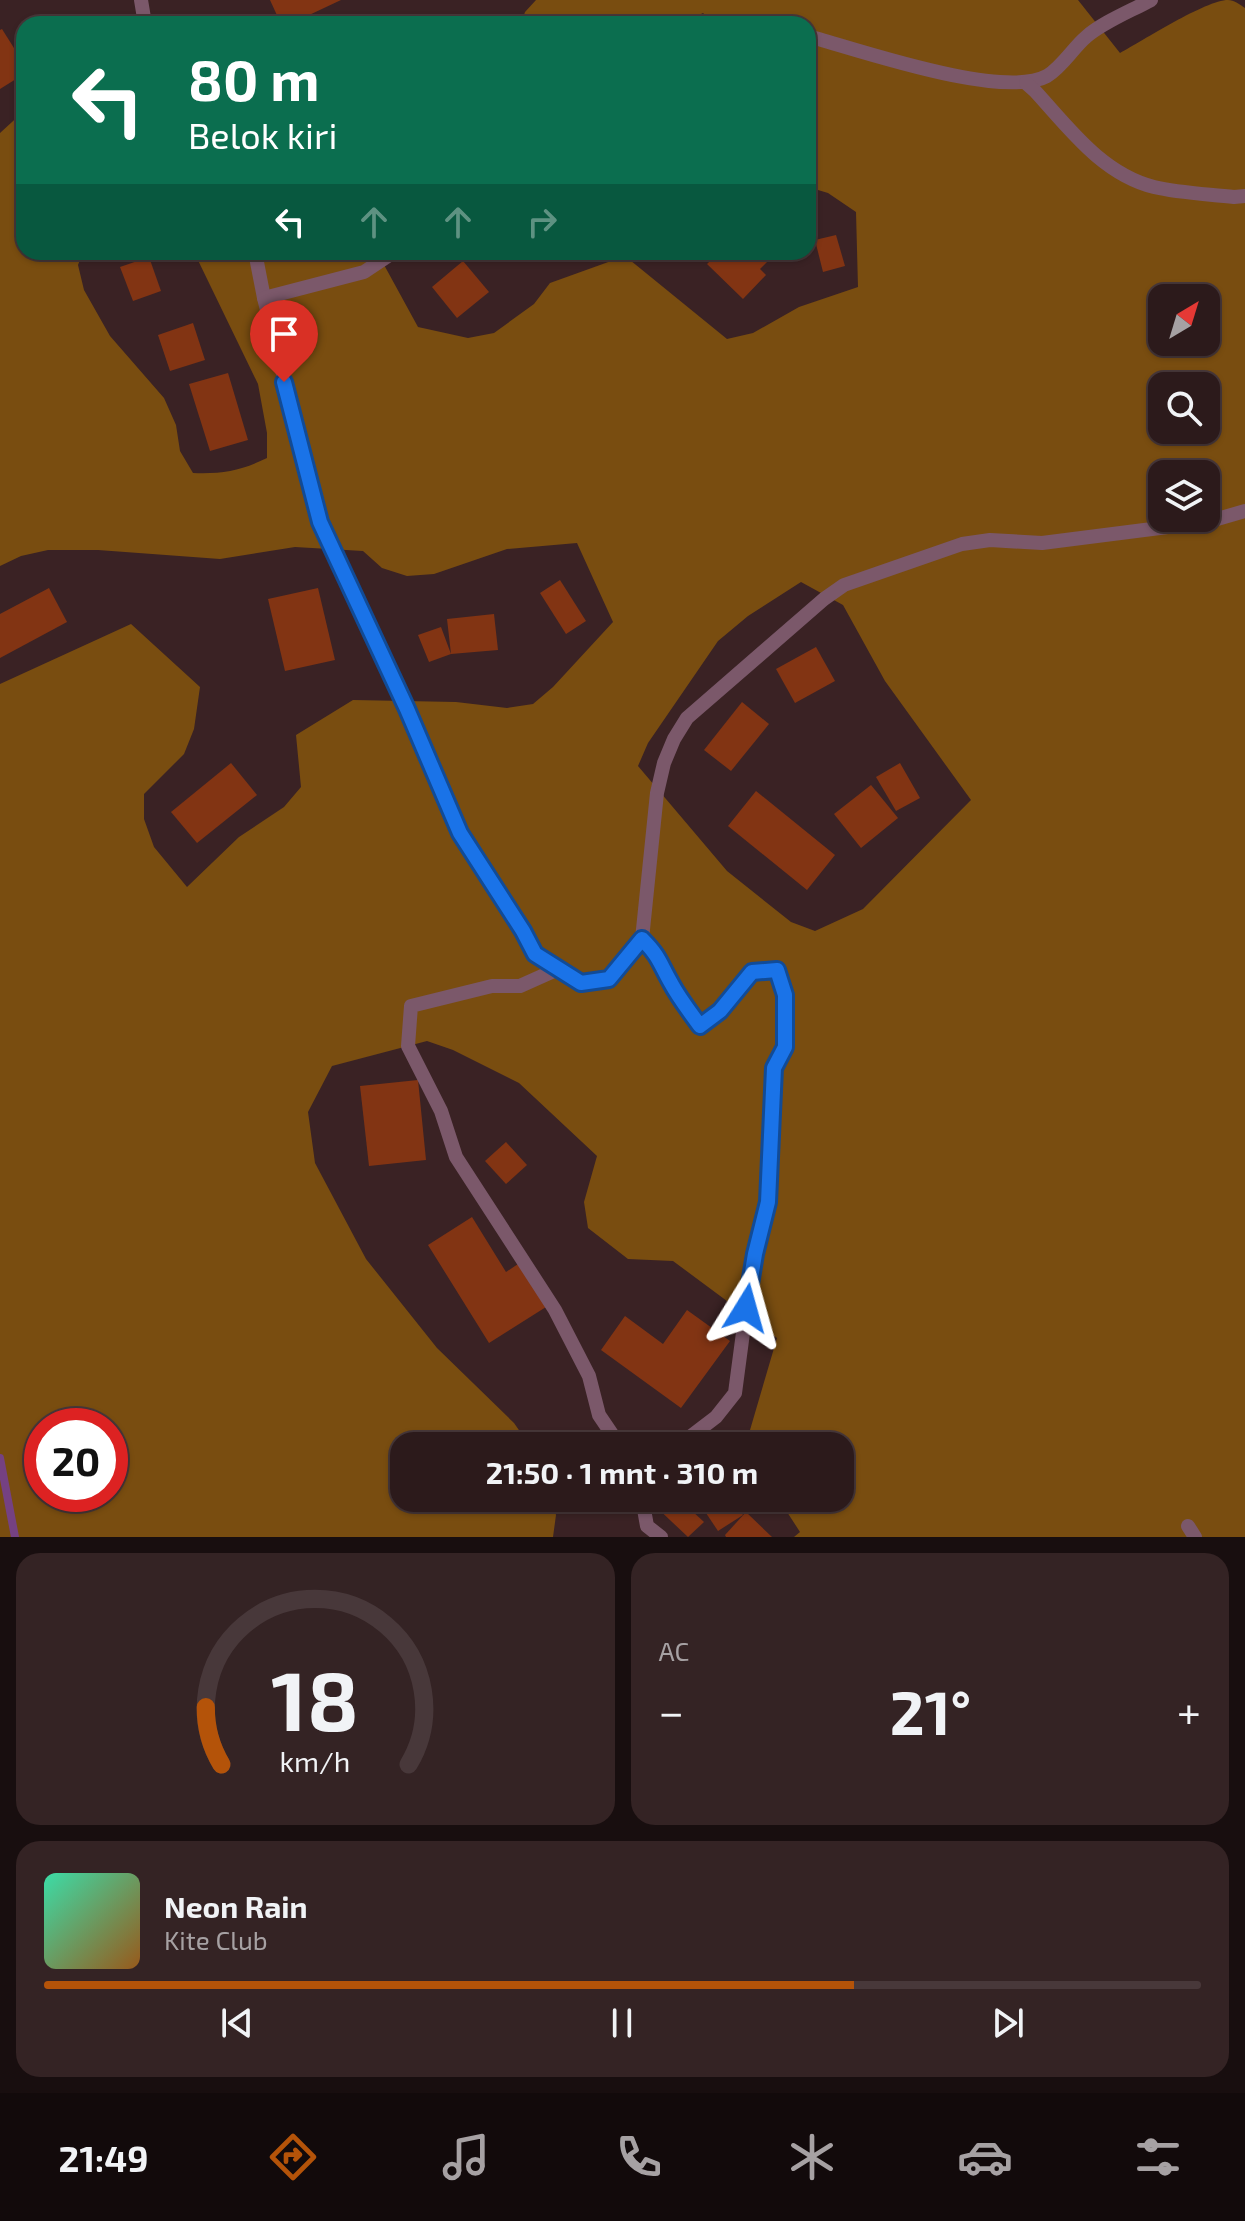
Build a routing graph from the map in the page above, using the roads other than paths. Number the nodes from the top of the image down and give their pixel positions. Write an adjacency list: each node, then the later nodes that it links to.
1 (1151, 0): 3 (lane)
2 (816, 38): 3 (lane)
3 (1026, 83): 4 (lane)
4 (1245, 196)
5 (257, 260): 7 (lane)
6 (382, 260): 7 (lane)
7 (264, 298): 10 (lane)
8 (1245, 511): 9 (lane)
9 (642, 939): 10 (lane); 12 (lane)
10 (558, 969): 11 (lane)
11 (611, 1432)
12 (696, 1432)
13 (643, 1512): 14 (lane)
14 (644, 1532): 15 (lane)
15 (661, 1537)

